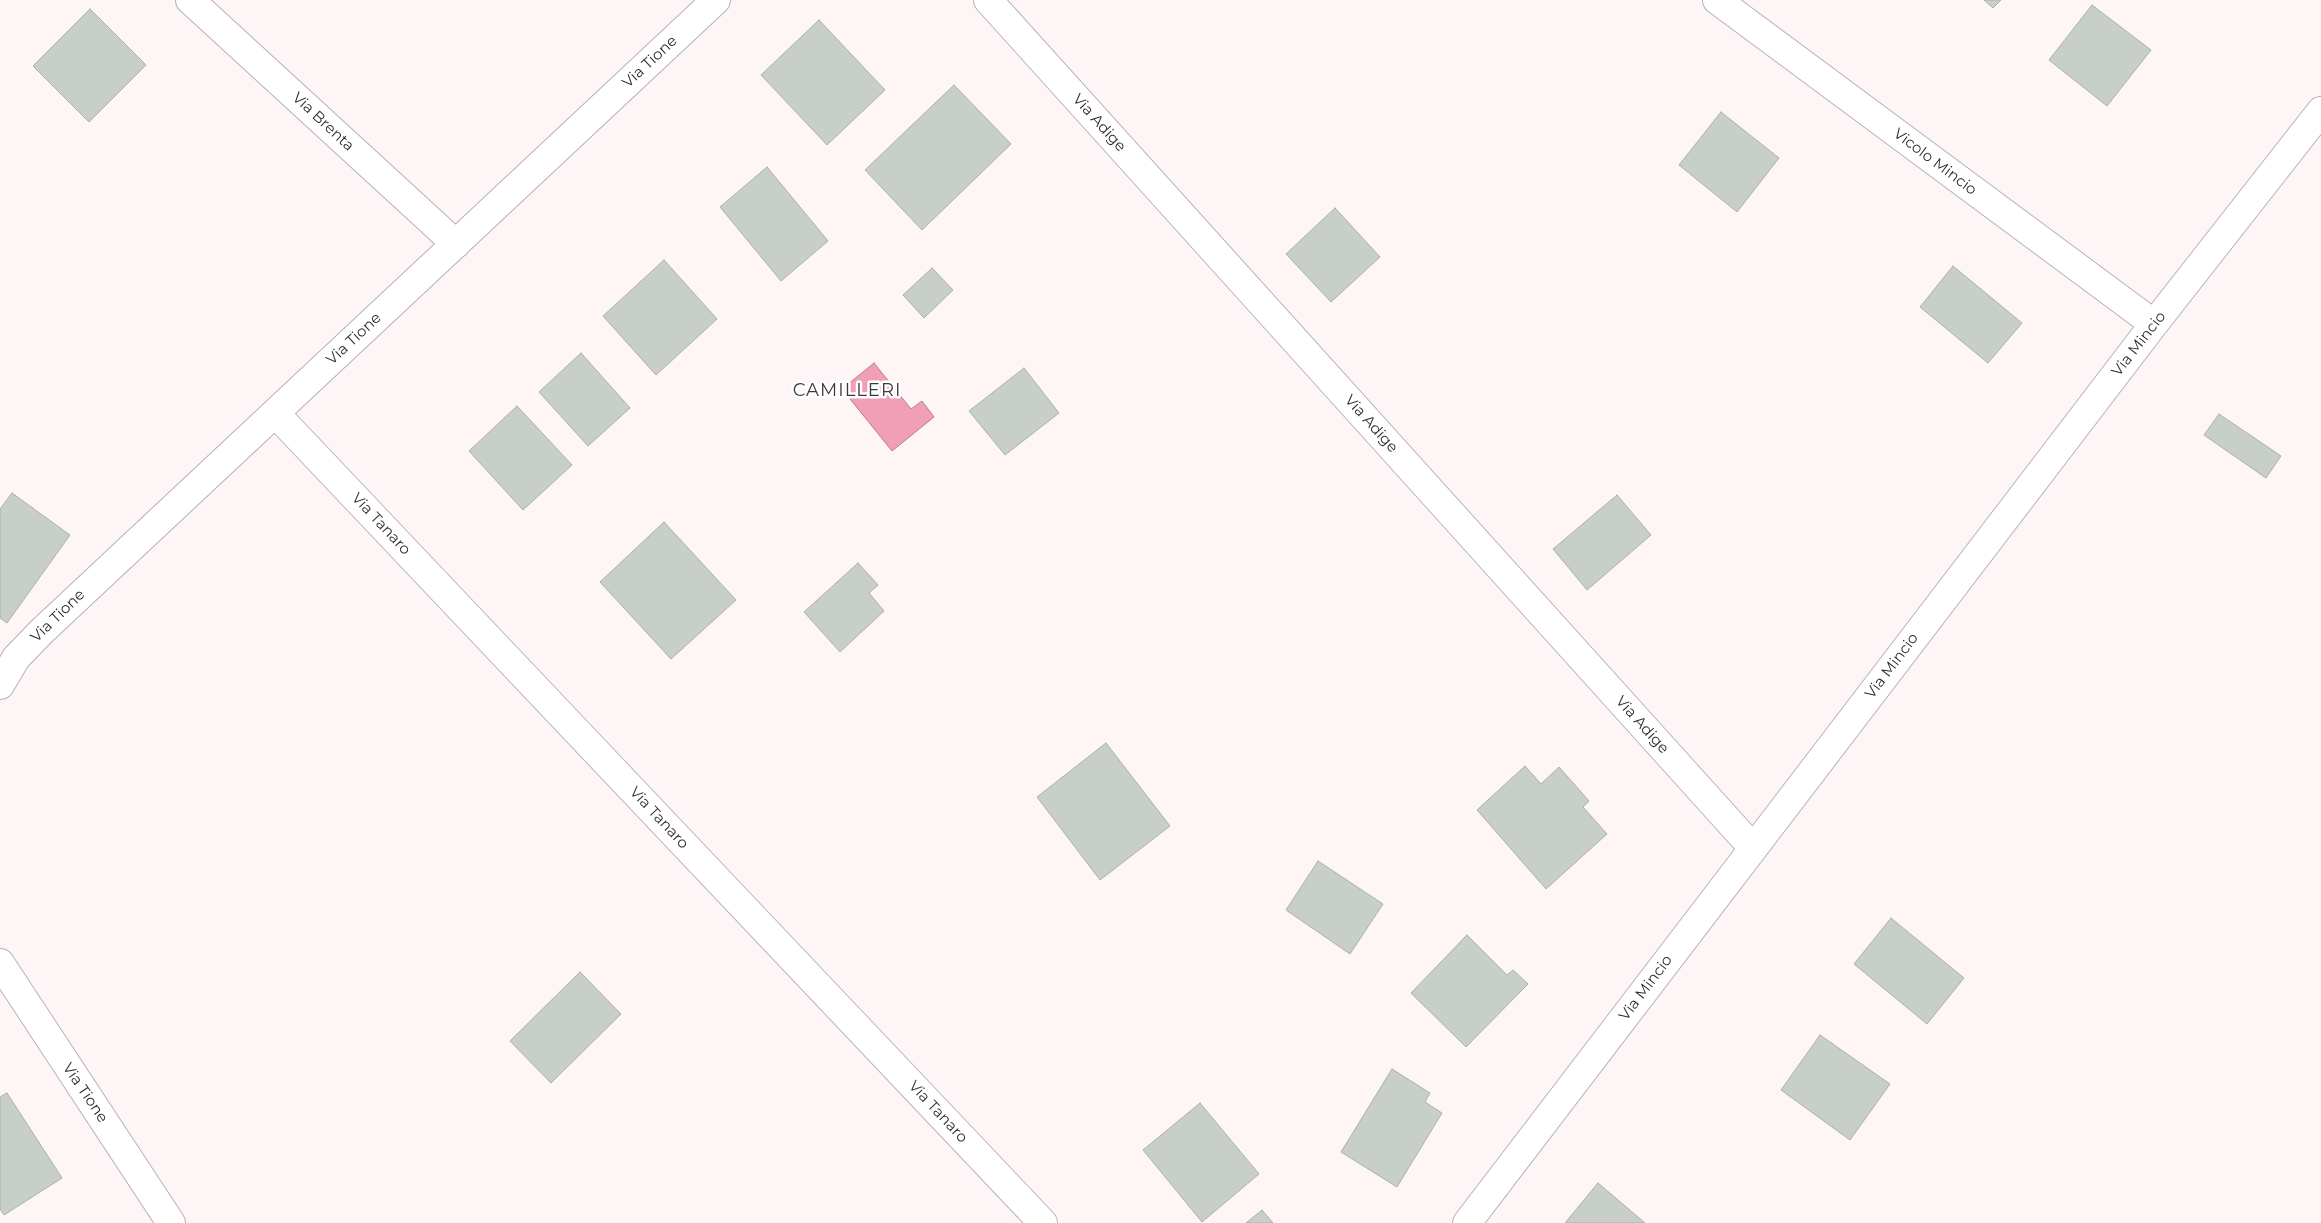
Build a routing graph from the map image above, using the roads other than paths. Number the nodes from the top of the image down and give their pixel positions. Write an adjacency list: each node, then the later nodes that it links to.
1 (190, 0): 6 (street, Via Brenta)
2 (716, 0): 6 (street, Via Tione)
3 (988, 0): 10 (street, Via Adige)
4 (1717, 0): 7 (street, Vicolo Mincio)
5 (2321, 111): 7 (street, Via Mincio)
6 (456, 244): 8 (street, Via Tione)
7 (2154, 324): 10 (street, Via Mincio)
8 (275, 413): 9 (street, Via Tione); 13 (street, Via Tanaro)
9 (0, 685)
10 (1753, 848): 14 (street, Via Mincio)
11 (0, 963): 12 (street, Via Tione)
12 (171, 1223)
13 (1043, 1223)
14 (1467, 1223)

